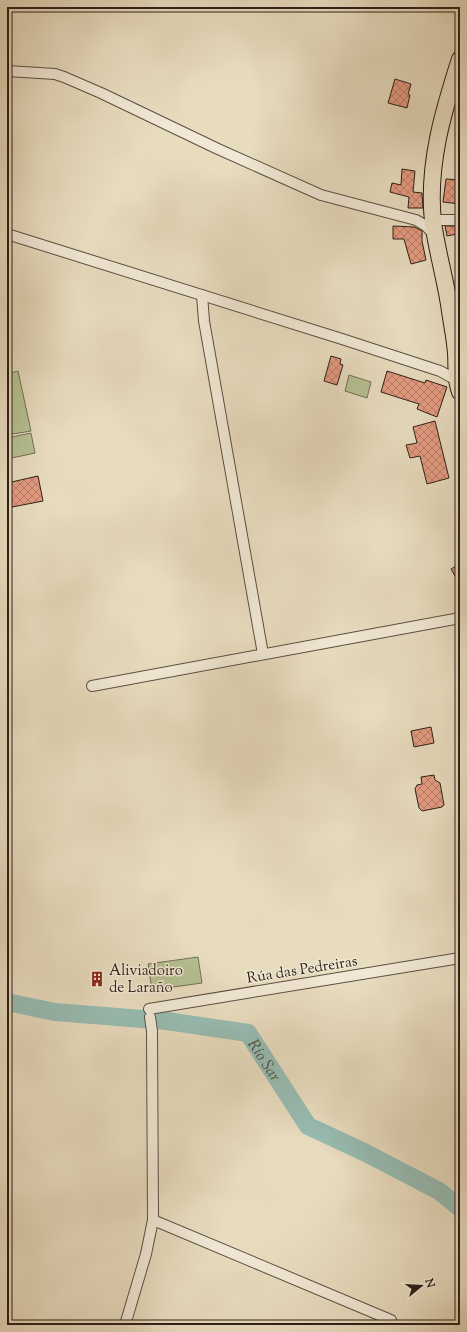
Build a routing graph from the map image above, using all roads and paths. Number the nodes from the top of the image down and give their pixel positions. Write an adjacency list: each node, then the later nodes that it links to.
1 (460, 59): 3 (main road)
2 (7, 71): 4 (street)
3 (433, 216): 4 (street); 5 (street); 7 (main road)
4 (416, 220): 7 (street)
5 (460, 220)
6 (7, 234): 8 (street)
7 (436, 236): 9 (main road)
8 (202, 295): 11 (street); 13 (street)
9 (450, 307): 10 (main road); 11 (main road)
10 (460, 335)
11 (459, 380)
12 (460, 618): 13 (street)
13 (263, 654): 14 (street)
14 (92, 686)
15 (460, 958): 16 (street, Rúa das Pedreiras)
16 (153, 1220): 17 (street); 18 (street)
17 (391, 1320)
18 (125, 1325)

